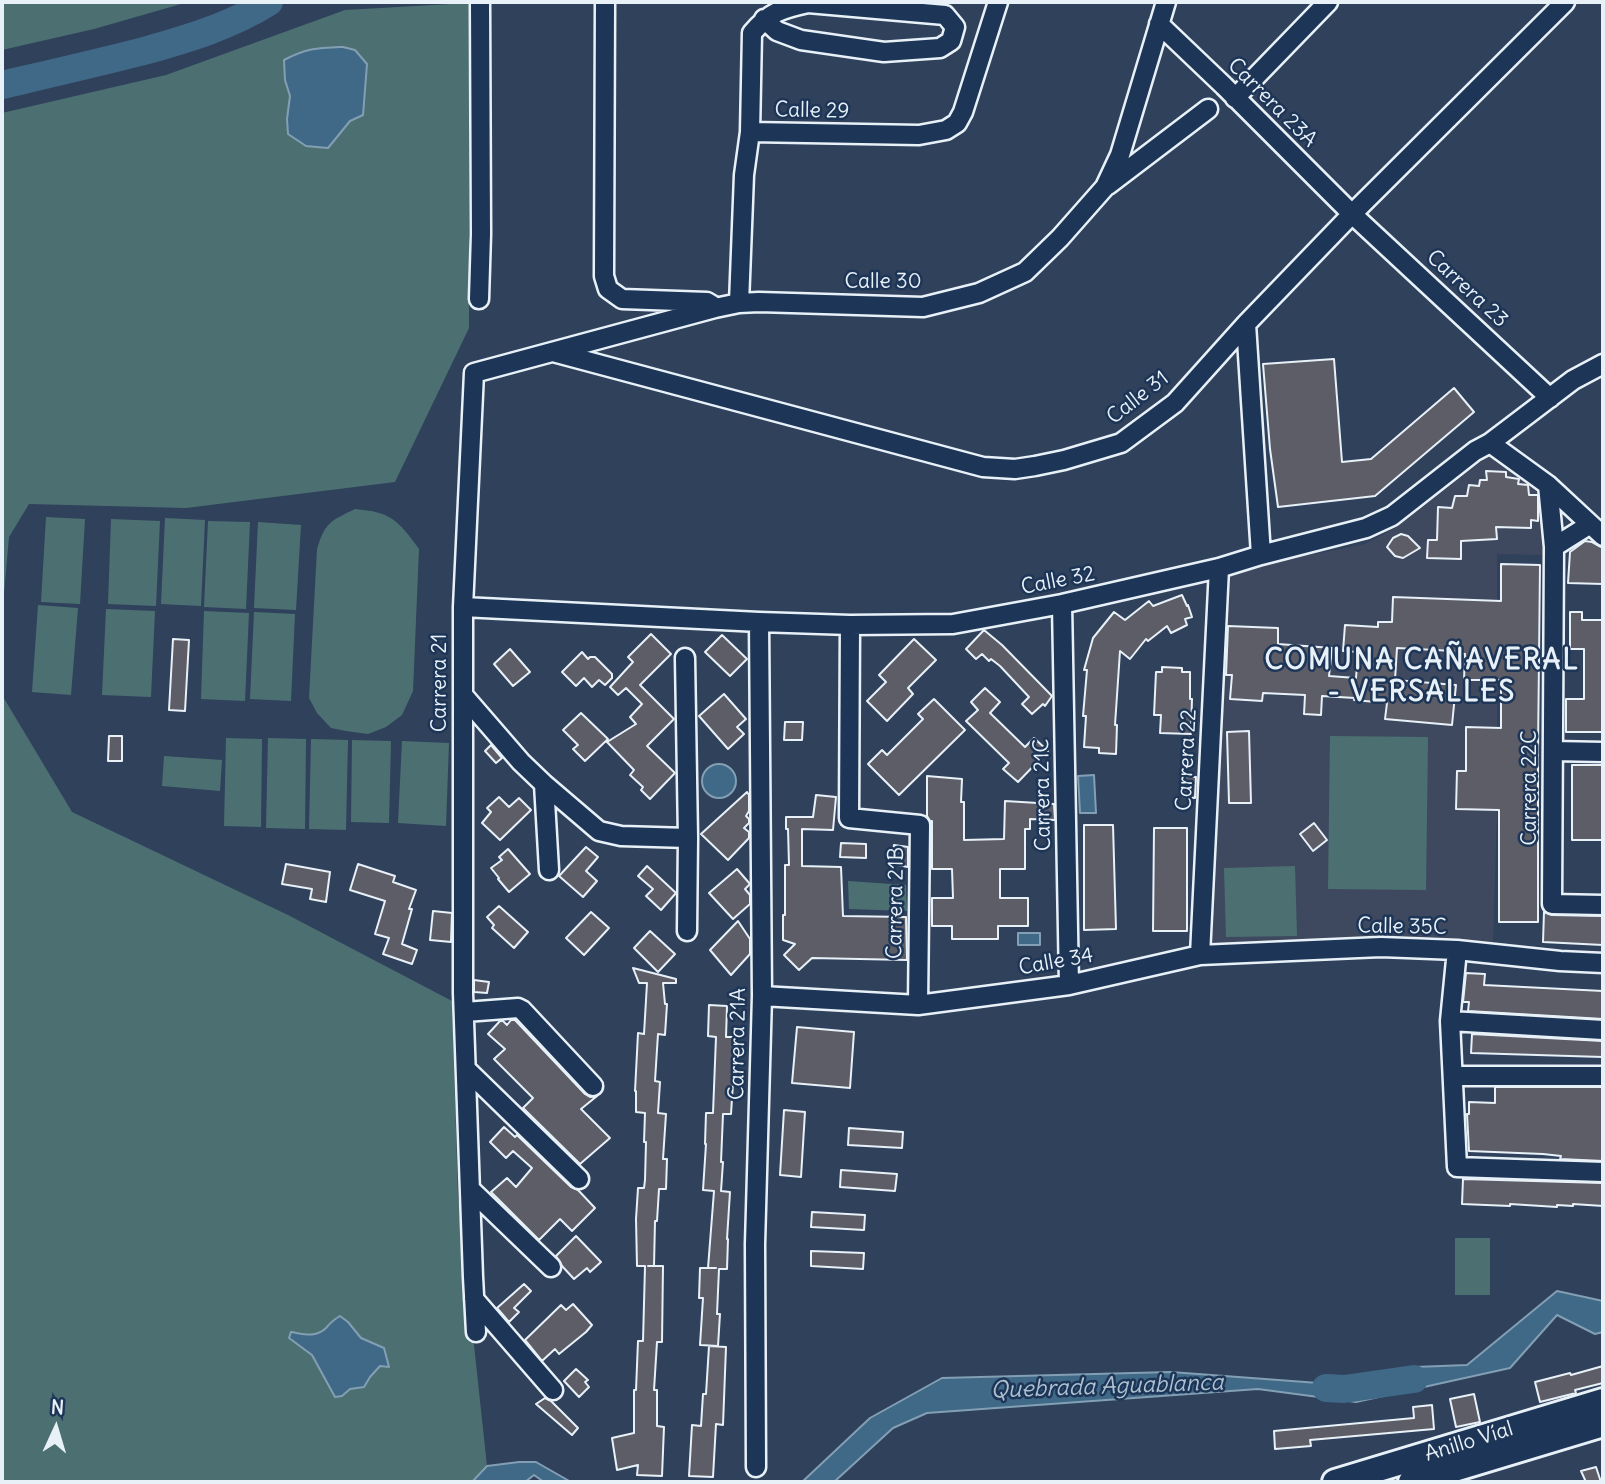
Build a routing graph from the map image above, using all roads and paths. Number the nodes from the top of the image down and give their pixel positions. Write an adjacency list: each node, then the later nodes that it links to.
1 (480, 2): 14 (street)
2 (606, 2): 16 (street)
3 (999, 2): 11 (street, Calle 29)
4 (1166, 2): 8 (street, Calle 30)
5 (1328, 2): 9 (street)
6 (1565, 2): 13 (street, Calle 31)
7 (764, 19): 7 (street); 11 (street)
8 (1159, 24): 9 (street, Carrera 23A); 12 (street, Calle 30)
9 (1235, 98): 13 (street, Carrera 23A)
10 (1208, 109): 12 (street)
11 (750, 132): 15 (street, Calle 29)
12 (1105, 187): 15 (street, Calle 30)
13 (1352, 215): 17 (street, Calle 31); 21 (street, Carrera 23)
14 (478, 299)
15 (740, 303): 16 (street, Calle 30)
16 (715, 307): 18 (street, Calle 30)
17 (1246, 324): 18 (street, Calle 31); 26 (street)
18 (553, 352): 20 (street, Calle 30)
19 (1603, 364): 21 (street, Calle 32)
20 (474, 373): 29 (street, Carrera 21)
21 (1550, 398): 22 (street, Calle 32)
22 (1490, 443): 23 (street); 26 (street, Calle 32)
23 (1548, 485): 24 (street); 25 (street, Carrera 22C)
24 (1596, 530): 25 (street)
25 (1554, 547): 34 (street, Carrera 22C)
26 (1261, 555): 27 (street, Calle 32)
27 (1219, 568): 28 (street, Calle 32); 42 (street, Carrera 22)
28 (1062, 604): 31 (street, Calle 32); 44 (street, Carrera 21C)
29 (463, 607): 30 (street, Calle 32); 33 (street, Carrera 21)
30 (759, 621): 31 (street, Calle 32); 45 (street, Carrera 21A)
31 (850, 625): 46 (street, Carrera 21B)
32 (685, 658): 37 (street)
33 (463, 695): 36 (street); 47 (street, Carrera 21)
34 (1553, 751): 35 (street); 39 (street, Carrera 22C)
35 (1603, 752)
36 (544, 784): 37 (street); 38 (street)
37 (688, 838): 40 (street)
38 (549, 870)
39 (1603, 905)
40 (687, 931)
41 (1457, 950): 42 (street, Calle 35C); 43 (street, Calle 35C); 48 (street)
42 (1200, 955): 44 (street, Calle 34)
43 (1603, 963)
44 (1069, 985): 46 (street, Calle 34)
45 (762, 996): 46 (street); 63 (street, Carrera 21A)
46 (918, 1005)
47 (465, 1012): 50 (street, Carrera 21); 53 (street)
48 (1451, 1021): 49 (street); 51 (street)
49 (1603, 1030)
50 (466, 1069): 55 (street); 56 (street, Carrera 21)
51 (1453, 1076): 52 (street); 54 (street)
52 (1603, 1076)
53 (593, 1086)
54 (1603, 1172)
55 (579, 1179)
56 (470, 1189): 57 (street); 58 (street, Carrera 21)
57 (551, 1267)
58 (474, 1298): 59 (street, Carrera 21); 60 (street)
59 (476, 1332)
60 (553, 1390)
61 (1603, 1401): 64 (highway, Anillo Víal)
62 (1603, 1424): 65 (highway, Anillo Víal)
63 (756, 1467)
64 (1335, 1482)
65 (1411, 1482)

